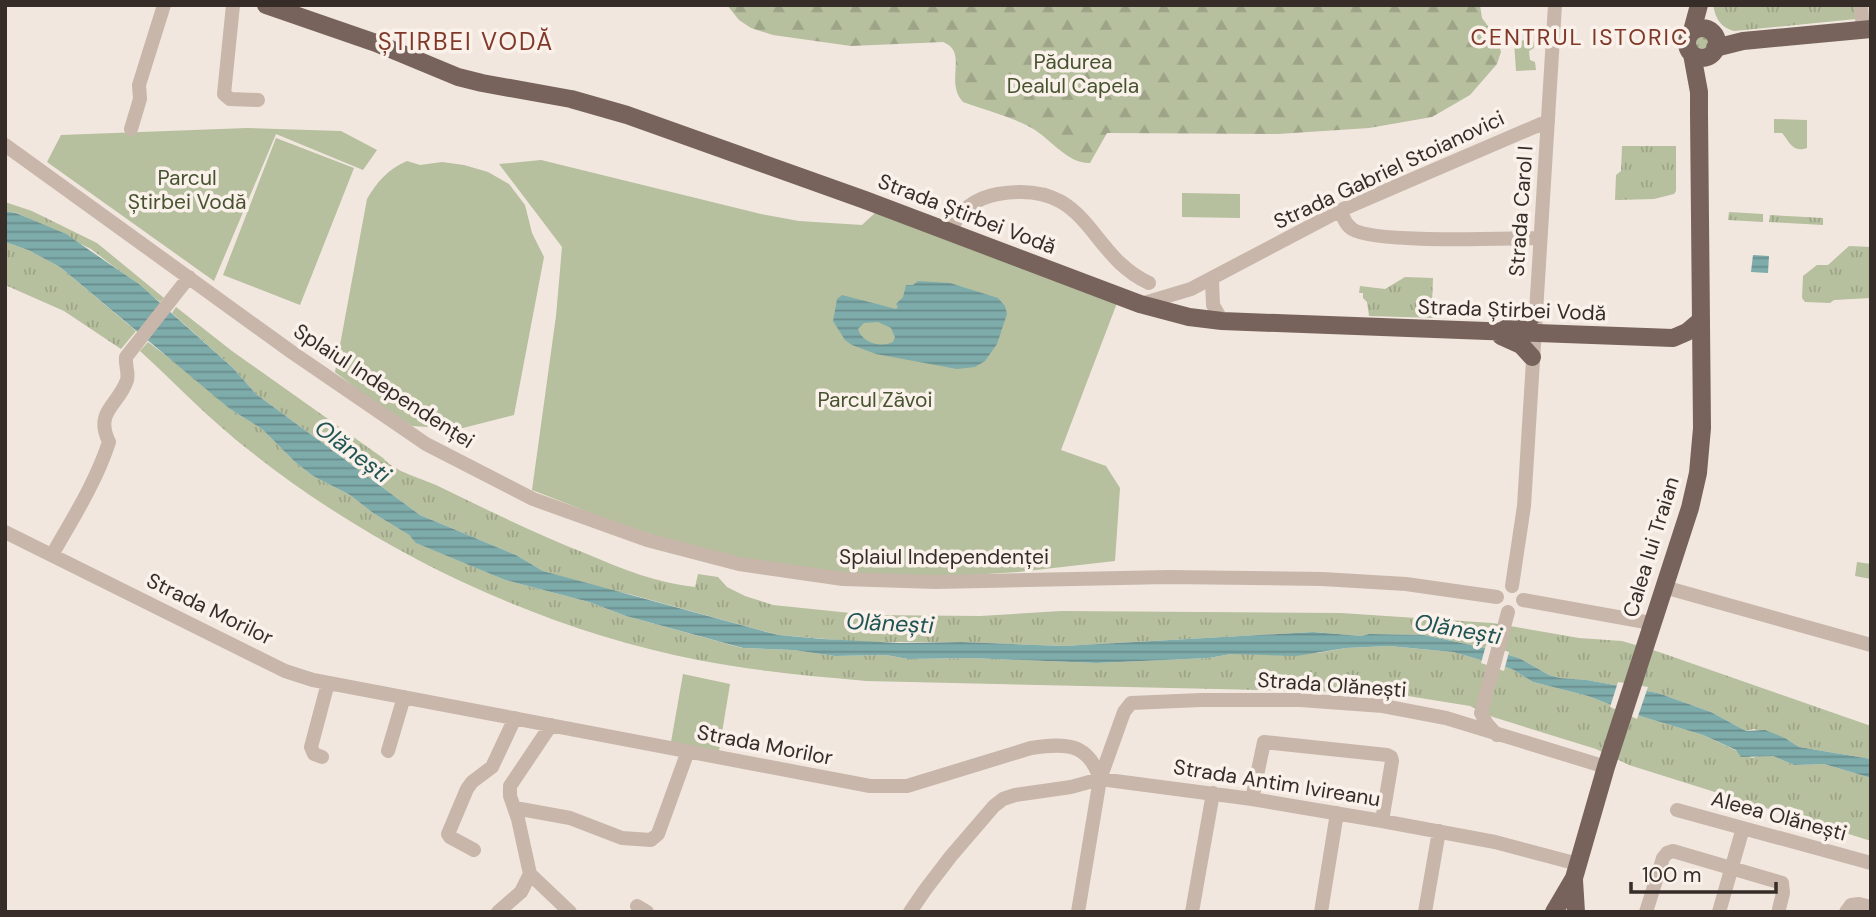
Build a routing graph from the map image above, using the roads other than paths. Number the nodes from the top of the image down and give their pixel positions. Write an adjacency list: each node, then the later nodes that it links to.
1 (164, 5): 11 (street)
2 (233, 5): 9 (street)
3 (266, 5): 14 (main road, Strada Știrbei Vodă)
4 (1555, 5): 10 (street, Strada Carol I)
5 (1701, 5): 8 (main road, Calea lui Traian)
6 (1861, 5): 7 (street)
7 (1867, 29): 8 (main road)
8 (1706, 42): 22 (main road, Calea lui Traian)
9 (258, 100)
10 (1548, 121): 13 (street, Strada Gabriel Stoianovici); 15 (street, Strada Carol I)
11 (131, 128)
12 (5, 145): 18 (street, Splaiul Independenței)
13 (1341, 210): 15 (street); 16 (street, Strada Gabriel Stoianovici)
14 (950, 232): 17 (street); 19 (main road, Strada Știrbei Vodă)
15 (1540, 238): 20 (street, Strada Carol I)
16 (1212, 279): 19 (street, Strada Gabriel Stoianovici); 21 (street)
17 (1149, 283)
18 (185, 284): 29 (street); 32 (street, Splaiul Independenței)
19 (1140, 304): 21 (main road, Strada Știrbei Vodă)
20 (1535, 314): 23 (main road); 24 (street, Strada Carol I)
21 (1223, 321): 23 (main road, Strada Știrbei Vodă)
22 (1701, 330): 25 (main road); 27 (main road, Calea lui Traian)
23 (1491, 332): 24 (main road, Strada Știrbei Vodă); 26 (main road)
24 (1534, 334): 25 (main road, Strada Știrbei Vodă); 26 (street, Strada Carol I)
25 (1675, 338): 27 (main road)
26 (1532, 357): 30 (street, Strada Carol I)
27 (1701, 359): 31 (main road, Calea lui Traian)
28 (5, 532): 29 (street, Strada Morilor)
29 (52, 555): 37 (street, Strada Morilor)
30 (1512, 586): 32 (street); 33 (street)
31 (1664, 587): 35 (main road, Calea lui Traian); 36 (street)
32 (1497, 597): 34 (street)
33 (1523, 600): 34 (street); 35 (street)
34 (1508, 612): 39 (street)
35 (1649, 631): 47 (main road, Calea lui Traian)
36 (1871, 645)
37 (328, 683): 38 (street, Strada Morilor); 46 (street)
38 (404, 697): 40 (street, Strada Morilor); 44 (street)
39 (1481, 713): 41 (street); 43 (street)
40 (514, 718): 42 (street, Strada Morilor); 57 (street)
41 (1446, 718): 43 (street, Strada Olănești); 48 (street, Strada Olănești)
42 (551, 725): 45 (street, Strada Morilor); 51 (street)
43 (1497, 735): 47 (street, Strada Olănești)
44 (388, 751)
45 (688, 751): 48 (street, Strada Morilor); 51 (street)
46 (322, 757)
47 (1606, 767): 61 (main road, Calea lui Traian)
48 (1100, 779): 49 (street, Strada Antim Ivireanu); 66 (street); 67 (street)
49 (1213, 793): 50 (street, Strada Antim Ivireanu); 68 (street)
50 (1252, 799): 53 (street, Strada Antim Ivireanu); 54 (street)
51 (514, 808): 60 (street)
52 (1676, 810): 55 (street, Aleea Olănești)
53 (1337, 813): 54 (street, Strada Antim Ivireanu); 69 (street)
54 (1382, 821): 56 (street, Strada Antim Ivireanu)
55 (1743, 828): 58 (street, Aleea Olănești); 59 (street)
56 (1439, 831): 61 (street, Strada Antim Ivireanu); 70 (street)
57 (474, 850)
58 (1871, 863)
59 (1732, 867): 63 (street); 74 (street); 75 (street)
60 (530, 873): 64 (street); 65 (street)
61 (1575, 877): 71 (main road, Calea lui Traian); 73 (main road, Calea lui Traian)
62 (1871, 907): 76 (street)
63 (1779, 909)
64 (498, 912)
65 (570, 912)
66 (911, 912)
67 (1078, 912)
68 (1192, 912)
69 (1321, 912)
70 (1425, 912)
71 (1555, 912): 72 (main road)
72 (1569, 912)
73 (1577, 912)
74 (1646, 912)
75 (1719, 912)
76 (1846, 912)

